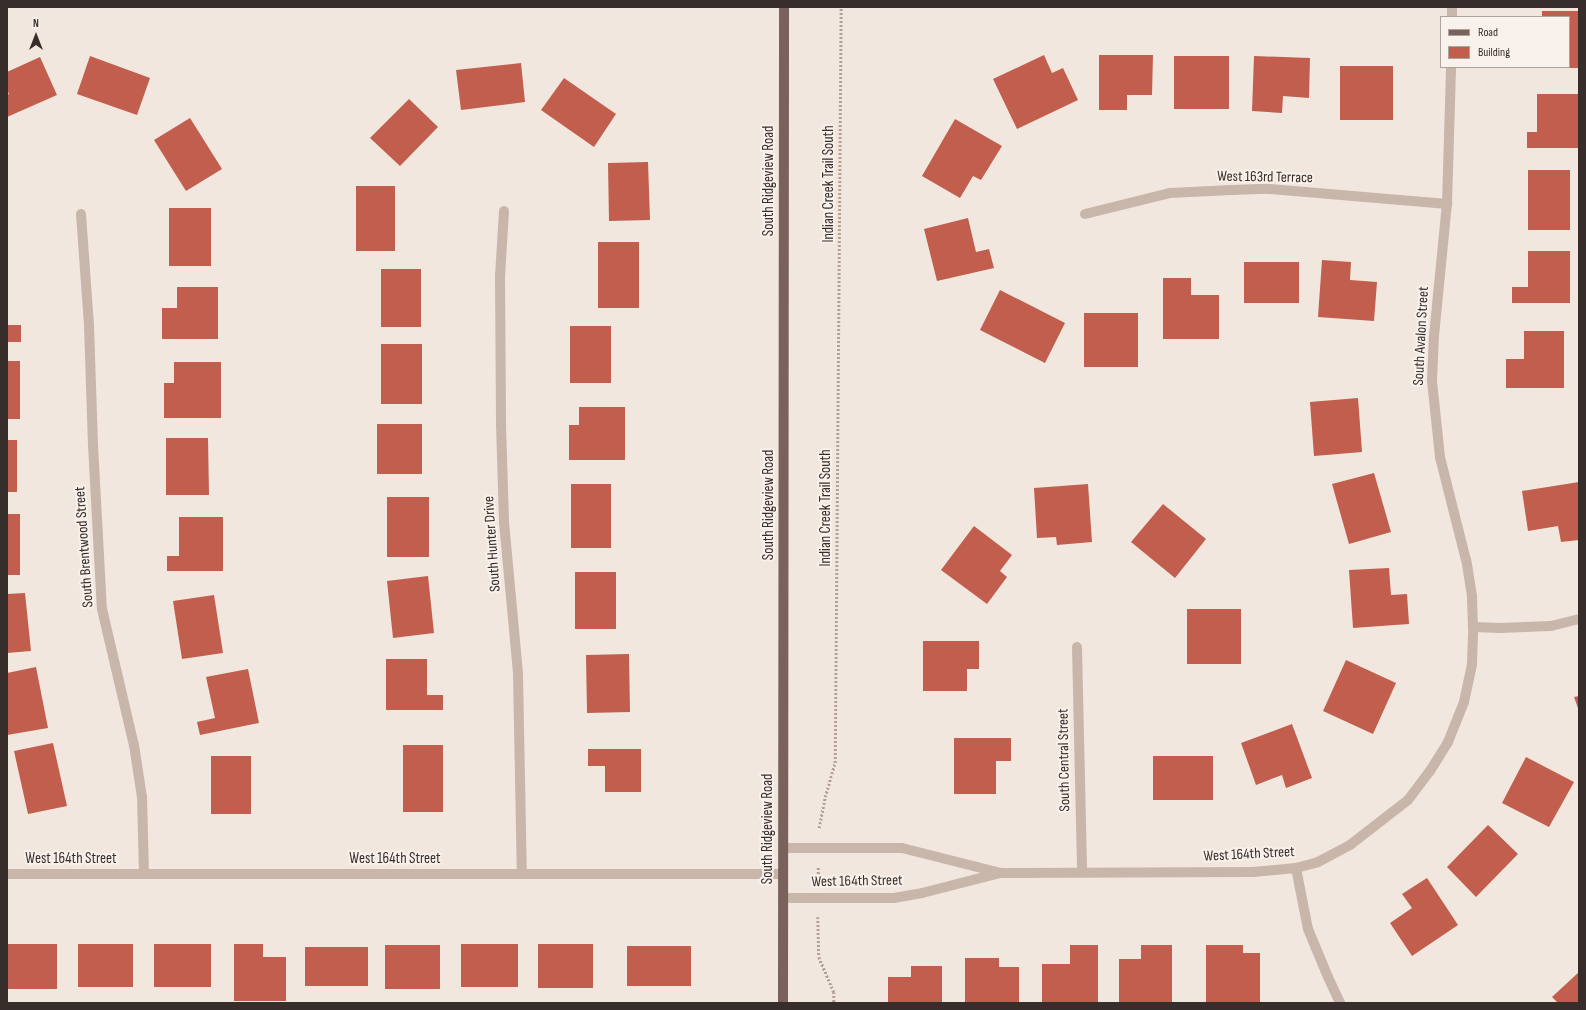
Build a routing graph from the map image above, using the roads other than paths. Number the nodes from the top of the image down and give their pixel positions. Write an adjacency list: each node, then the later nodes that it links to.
1 (784, 7): 10 (main road, South Ridgeview Road)
2 (1451, 68): 3 (street, South Avalon Street)
3 (1447, 204): 6 (street, West 163rd Terrace); 8 (street, South Avalon Street)
4 (504, 211): 16 (street, South Hunter Drive)
5 (81, 214): 15 (street, South Brentwood Street)
6 (1085, 214)
7 (1579, 619): 8 (street)
8 (1474, 627): 11 (street, West 164th Street)
9 (1077, 647): 13 (street, South Central Street)
10 (783, 848): 12 (street, West 164th Street); 17 (main road, South Ridgeview Road)
11 (1296, 868): 13 (street, West 164th Street); 20 (street)
12 (1002, 872): 13 (street, West 164th Street); 18 (street, West 164th Street)
13 (1082, 872)
14 (7, 874): 15 (street, West 164th Street)
15 (144, 874): 16 (street, West 164th Street)
16 (522, 874): 17 (street, West 164th Street)
17 (783, 874): 18 (main road, South Ridgeview Road)
18 (783, 898): 19 (main road, South Ridgeview Road)
19 (784, 1003)
20 (1340, 1003)

